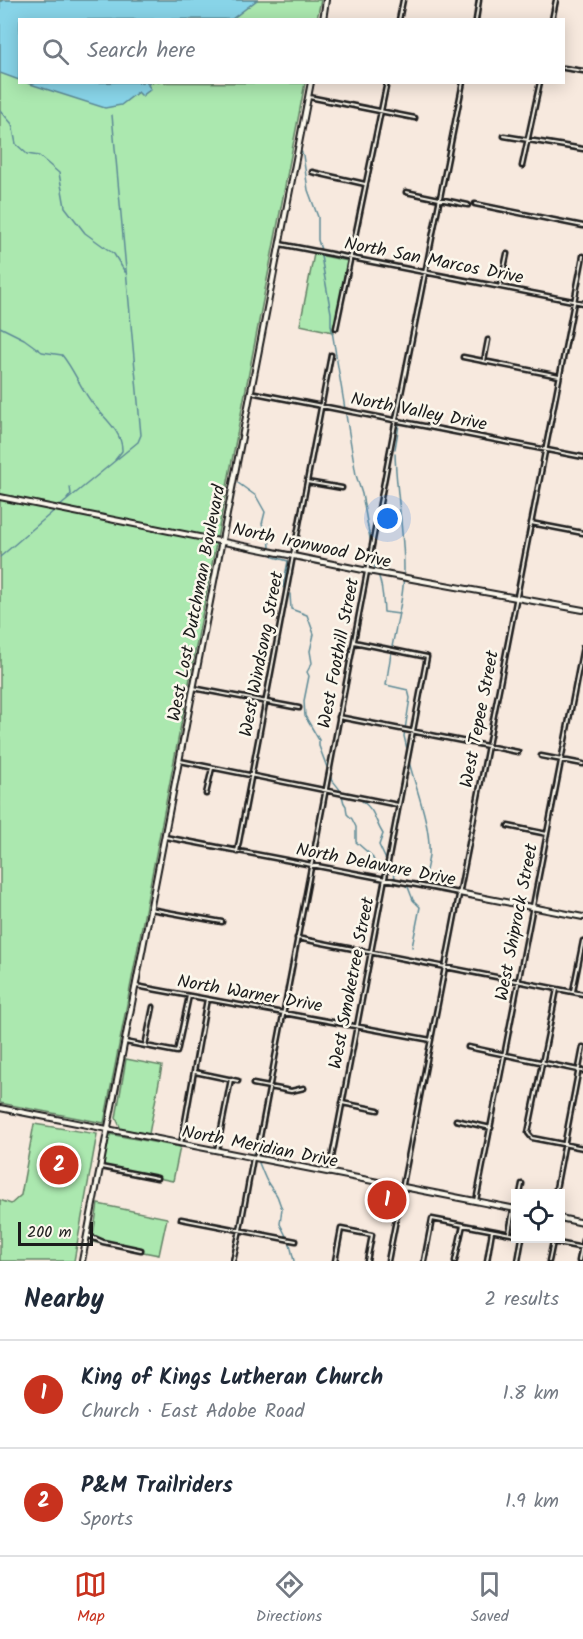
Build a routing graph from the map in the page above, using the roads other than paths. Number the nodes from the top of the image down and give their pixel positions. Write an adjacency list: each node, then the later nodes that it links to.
1 (326, 0): 5 (street)
2 (403, 0): 6 (street)
3 (479, 0): 7 (street)
4 (556, 0): 8 (street)
5 (323, 18)
6 (399, 18)
7 (476, 18)
8 (552, 18)
9 (565, 68): 10 (street)
10 (583, 71)
11 (311, 84): 15 (street, West Lost Dutchman Boulevard)
12 (387, 84): 16 (street)
13 (463, 84): 25 (street, West Foothill Street)
14 (540, 84): 19 (street)
15 (309, 97): 16 (street); 29 (street, West Lost Dutchman Boulevard)
16 (381, 111): 17 (street); 23 (street)
17 (415, 118)
18 (504, 136): 19 (street)
19 (529, 140): 20 (street); 21 (street)
20 (583, 149)
21 (522, 166)
22 (312, 172): 23 (street)
23 (365, 184): 32 (street)
24 (406, 192): 25 (street)
25 (440, 199): 27 (street); 33 (street, West Foothill Street)
26 (475, 204): 28 (street)
27 (468, 205)
28 (583, 226)
29 (280, 244): 32 (street, North San Marcos Drive); 43 (street, West Lost Dutchman Boulevard)
30 (507, 254): 34 (street)
31 (583, 256): 35 (street, West Tepee Street)
32 (351, 258): 33 (street, North San Marcos Drive); 37 (street)
33 (426, 273): 34 (street, North San Marcos Drive); 45 (street, West Foothill Street)
34 (500, 287): 35 (street, North San Marcos Drive)
35 (574, 301): 36 (street, North San Marcos Drive); 42 (street, West Tepee Street)
36 (583, 303)
37 (336, 328)
38 (488, 340): 41 (street)
39 (331, 355): 44 (street, West Windsong Street)
40 (463, 357): 41 (street)
41 (484, 361): 42 (street)
42 (559, 376): 46 (street, West Tepee Street)
43 (250, 392): 44 (street, North Valley Drive); 53 (street, West Lost Dutchman Boulevard)
44 (321, 406): 45 (street, North Valley Drive); 48 (street, West Windsong Street)
45 (396, 420): 46 (street, North Valley Drive); 55 (street, West Foothill Street)
46 (545, 449): 47 (street, North Valley Drive); 51 (street, West Tepee Street)
47 (583, 457)
48 (307, 482): 49 (street); 54 (street, West Windsong Street)
49 (342, 488)
50 (0, 497): 53 (street, North Ironwood Drive)
51 (531, 523): 52 (street); 56 (street, West Tepee Street)
52 (583, 533)
53 (221, 540): 54 (street, North Ironwood Drive); 60 (street, West Lost Dutchman Boulevard)
54 (293, 556): 55 (street, North Ironwood Drive); 61 (street, West Windsong Street)
55 (368, 571): 56 (street, North Ironwood Drive); 58 (street, West Foothill Street)
56 (516, 597): 57 (street, North Ironwood Drive); 65 (street, West Tepee Street)
57 (583, 610)
58 (354, 642): 63 (street, West Foothill Street); 64 (street, West Smoketree Street)
59 (583, 648): 69 (street, West Shiprock Street)
60 (193, 688): 61 (street); 68 (street, West Lost Dutchman Boulevard)
61 (266, 703): 62 (street); 72 (street, West Windsong Street)
62 (299, 708)
63 (339, 717): 64 (street); 73 (street, West Foothill Street)
64 (412, 730): 65 (street); 75 (street, West Smoketree Street)
65 (487, 746): 66 (street); 82 (street, West Tepee Street)
66 (518, 752)
67 (541, 756): 69 (street)
68 (179, 760): 71 (street); 78 (street, West Lost Dutchman Boulevard)
69 (561, 760): 70 (street); 77 (street, West Shiprock Street)
70 (583, 764)
71 (212, 768): 72 (street); 74 (street)
72 (251, 776): 73 (street); 79 (street, West Windsong Street)
73 (326, 790): 75 (street); 80 (street, West Foothill Street)
74 (206, 795)
75 (398, 805): 81 (street, West Smoketree Street)
76 (508, 826): 77 (street)
77 (547, 834): 83 (street, West Shiprock Street)
78 (165, 837): 79 (street, North Delaware Drive); 84 (street, West Lost Dutchman Boulevard)
79 (237, 852): 80 (street, North Delaware Drive)
80 (311, 865): 81 (street, North Delaware Drive); 87 (street, West Foothill Street)
81 (384, 879): 82 (street, North Delaware Drive); 89 (street, West Smoketree Street)
82 (459, 893): 83 (street, North Delaware Drive); 90 (street, West Tepee Street)
83 (533, 908): 85 (street, North Delaware Drive); 91 (street, West Shiprock Street)
84 (150, 909): 86 (street); 92 (street, West Lost Dutchman Boulevard)
85 (583, 917)
86 (222, 922)
87 (297, 938): 89 (street); 99 (street, West Foothill Street)
88 (583, 940): 94 (street)
89 (371, 954): 90 (street); 100 (street, West Smoketree Street)
90 (445, 968): 91 (street); 101 (street, West Tepee Street)
91 (519, 981): 93 (street); 106 (street, West Shiprock Street)
92 (136, 986): 96 (street, North Warner Drive); 102 (street, West Lost Dutchman Boulevard)
93 (557, 989): 94 (street); 107 (street)
94 (573, 992): 95 (street)
95 (583, 994)
96 (189, 996): 97 (street, North Warner Drive); 103 (street)
97 (207, 999): 99 (street, North Warner Drive); 110 (street)
98 (153, 1007): 103 (street)
99 (283, 1012): 100 (street, North Warner Drive); 114 (street, West Foothill Street)
100 (357, 1026): 101 (street, North Warner Drive); 116 (street, West Smoketree Street)
101 (431, 1040): 131 (street, West Tepee Street)
102 (125, 1042): 103 (street); 121 (street, West Lost Dutchman Boulevard)
103 (146, 1046)
104 (468, 1047): 106 (street)
105 (583, 1047): 108 (street)
106 (504, 1055): 107 (street); 120 (street, West Shiprock Street)
107 (542, 1063): 108 (street); 123 (street)
108 (579, 1070): 109 (street); 123 (street)
109 (583, 1071)
110 (195, 1072): 111 (street); 122 (street)
111 (231, 1079): 112 (street); 125 (street)
112 (237, 1081)
113 (253, 1084): 114 (street)
114 (268, 1086): 115 (street); 126 (street, West Foothill Street)
115 (303, 1088)
116 (342, 1102): 118 (street); 128 (street, West Smoketree Street)
117 (0, 1108): 121 (street, North Meridian Drive)
118 (378, 1110)
119 (456, 1120): 120 (street)
120 (491, 1128): 134 (street, West Shiprock Street)
121 (107, 1129): 122 (street, North Meridian Drive); 127 (street, West Lost Dutchman Boulevard)
122 (181, 1144): 125 (street, North Meridian Drive)
123 (564, 1144): 124 (street); 133 (street)
124 (583, 1148)
125 (217, 1151): 126 (street, North Meridian Drive)
126 (254, 1158): 128 (street, North Meridian Drive); 141 (street, West Foothill Street)
127 (100, 1167): 129 (street); 144 (street, West Lost Dutchman Boulevard)
128 (329, 1173): 131 (street, North Meridian Drive)
129 (157, 1178)
130 (522, 1184): 132 (street)
131 (402, 1188): 134 (street, North Meridian Drive); 154 (street, West Tepee Street)
132 (521, 1189)
133 (556, 1189)
134 (476, 1202): 135 (street, North Meridian Drive)
135 (511, 1208)
136 (181, 1219): 141 (street)
137 (565, 1219): 139 (street)
138 (511, 1223): 143 (street)
139 (583, 1223)
140 (463, 1225): 142 (street); 155 (street); 156 (street)
141 (240, 1230): 146 (street); 151 (street, West Foothill Street)
142 (493, 1230): 143 (street); 157 (street)
143 (509, 1233)
144 (87, 1235): 149 (street); 150 (street, West Lost Dutchman Boulevard)
145 (583, 1240): 148 (street)
146 (296, 1241)
147 (521, 1243): 158 (street)
148 (582, 1248): 159 (street); 160 (street)
149 (141, 1250)
150 (82, 1261)
151 (233, 1261)
152 (335, 1261): 153 (street)
153 (367, 1261)
154 (388, 1261)
155 (424, 1261)
156 (455, 1261)
157 (487, 1261)
158 (518, 1261)
159 (549, 1261)
160 (579, 1261)

